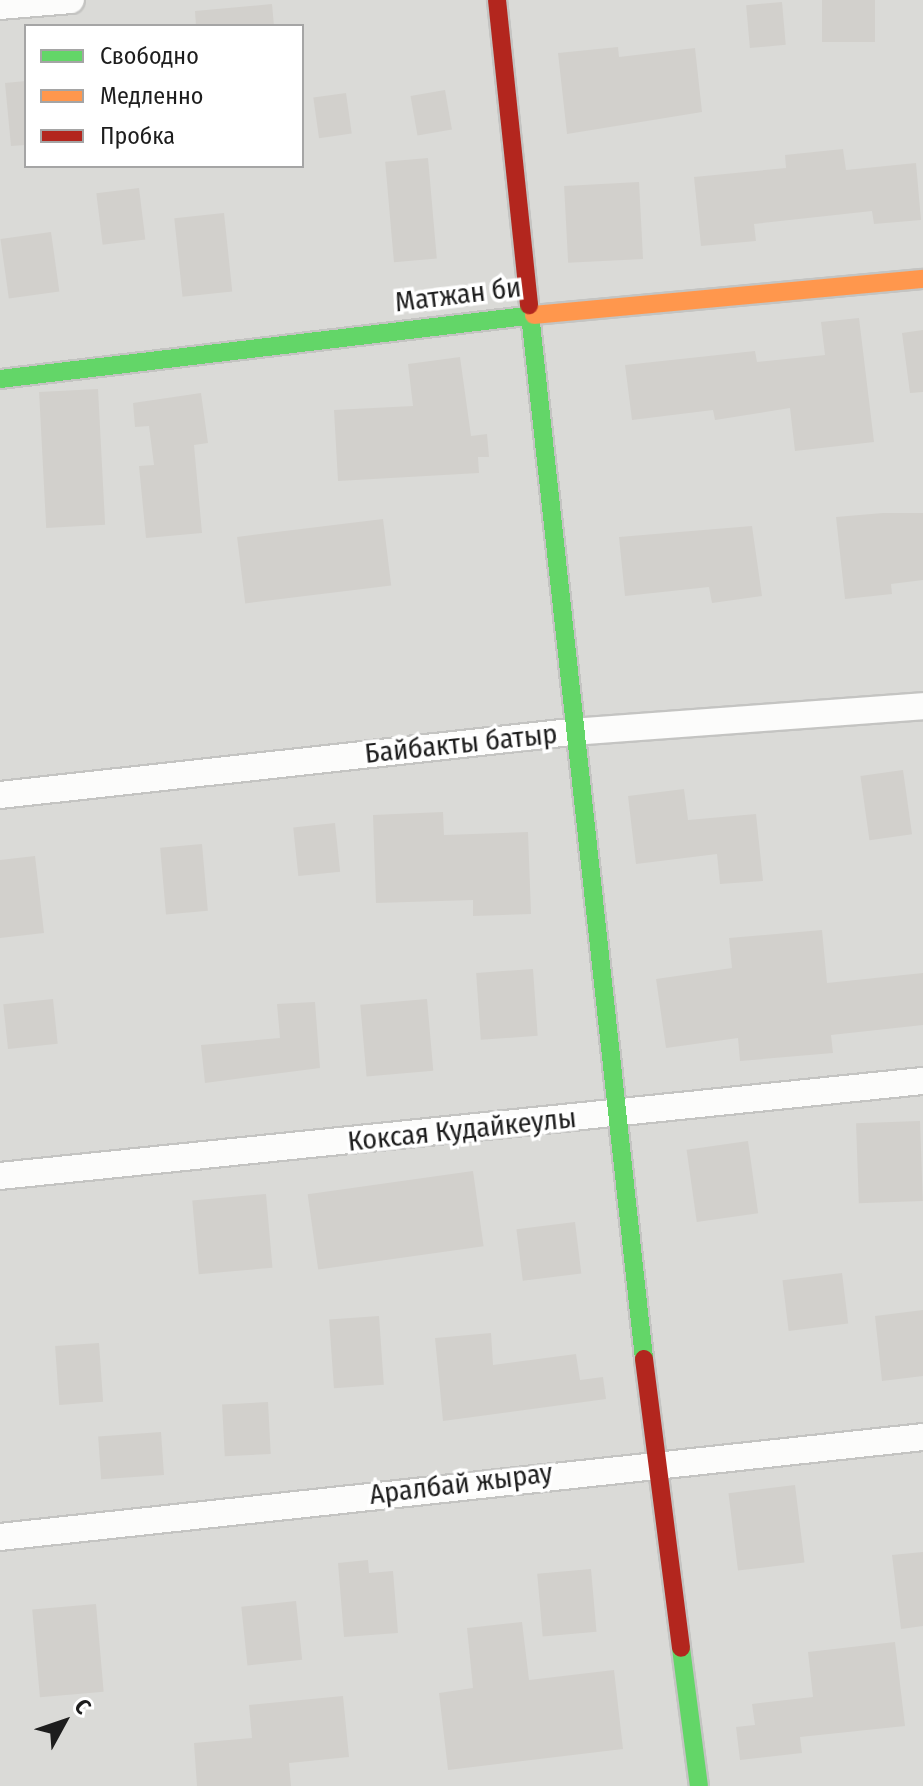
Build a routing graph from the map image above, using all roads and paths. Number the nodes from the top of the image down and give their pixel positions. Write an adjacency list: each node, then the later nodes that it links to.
1 (71, 0): 3 (street)
2 (497, 0): 5 (street)
3 (0, 6)
4 (923, 279): 5 (street, Матжан би)
5 (531, 315): 6 (street, Матжан би); 8 (street)
6 (0, 379)
7 (923, 706): 8 (street, Байбакты батыр)
8 (571, 732): 9 (street, Байбакты батыр); 11 (street)
9 (0, 795)
10 (923, 1081): 11 (street, Коксая Кудайкеулы)
11 (613, 1115): 12 (street, Коксая Кудайкеулы); 14 (street)
12 (0, 1176)
13 (923, 1437): 14 (street, Аралбай жырау)
14 (654, 1461): 15 (street, Аралбай жырау); 16 (street)
15 (0, 1537)
16 (699, 1786)

